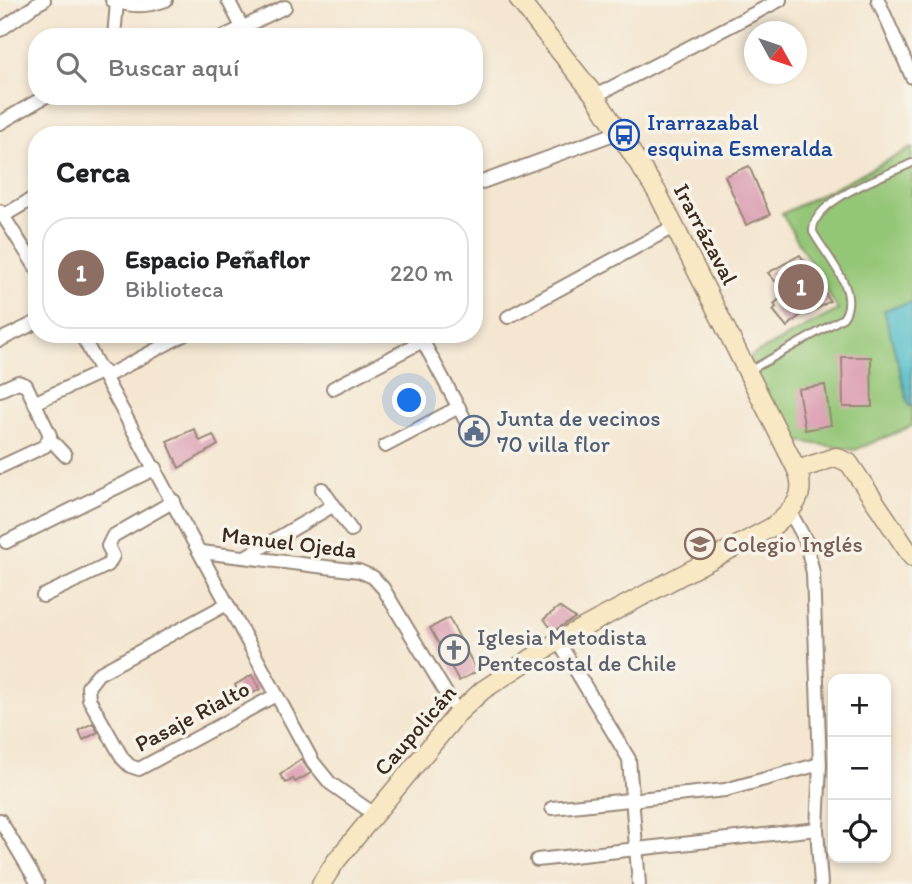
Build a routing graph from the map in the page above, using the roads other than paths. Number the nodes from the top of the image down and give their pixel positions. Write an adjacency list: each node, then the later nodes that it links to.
1 (166, 0): 6 (street)
2 (228, 0): 9 (street)
3 (519, 0): 13 (main road, Irarrázaval)
4 (780, 0): 13 (street)
5 (878, 0): 12 (street)
6 (114, 1): 10 (street)
7 (37, 5): 11 (street)
8 (285, 7): 9 (street)
9 (242, 27)
10 (114, 28)
11 (0, 30)
12 (912, 77)
13 (595, 96): 16 (main road, Irarrázaval)
14 (31, 105): 15 (street)
15 (0, 123)
16 (619, 132): 18 (street); 21 (main road, Irarrázaval)
17 (912, 163): 31 (lane)
18 (483, 182)
19 (28, 200): 20 (street)
20 (1, 214): 22 (street)
21 (675, 226): 24 (street); 31 (main road, Irarrázaval)
22 (6, 233): 23 (street)
23 (28, 259)
24 (508, 317)
25 (28, 327): 26 (street)
26 (0, 341)
27 (86, 343): 32 (street, Manuel Ojeda)
28 (167, 343): 32 (street)
29 (411, 343): 33 (street)
30 (424, 343): 36 (street)
31 (748, 371): 43 (main road, Irarrázaval)
32 (105, 374): 35 (street); 42 (street, Manuel Ojeda)
33 (333, 388)
34 (0, 390): 35 (street)
35 (36, 402): 38 (street)
36 (459, 407): 37 (street); 39 (street)
37 (469, 427)
38 (50, 439): 40 (street); 41 (street)
39 (385, 446)
40 (65, 455)
41 (0, 467)
42 (156, 468): 45 (street, Manuel Ojeda); 49 (street)
43 (797, 470): 47 (main road, Irarrázaval); 52 (main road)
44 (322, 489): 46 (street)
45 (174, 501): 50 (street, Manuel Ojeda); 53 (street)
46 (334, 505): 48 (street); 51 (street)
47 (790, 512): 55 (main road, Caupolicán); 58 (street)
48 (351, 530)
49 (6, 542)
50 (201, 552): 51 (street, Manuel Ojeda); 54 (street)
51 (245, 557): 57 (street, Manuel Ojeda)
52 (912, 557)
53 (43, 596)
54 (227, 604): 56 (street); 56 (street, Pasaje Rialto)
55 (558, 641): 57 (main road, Caupolicán); 59 (street)
56 (276, 695): 61 (street)
57 (458, 713): 61 (main road, Caupolicán)
58 (820, 764): 59 (street); 63 (street)
59 (634, 800): 60 (street); 64 (street)
60 (552, 808)
61 (374, 814): 67 (main road, Caupolicán)
62 (0, 820): 66 (street)
63 (817, 828): 64 (street); 69 (street)
64 (638, 847): 65 (street); 68 (street)
65 (537, 860)
66 (38, 884)
67 (321, 884)
68 (639, 884)
69 (821, 884)

